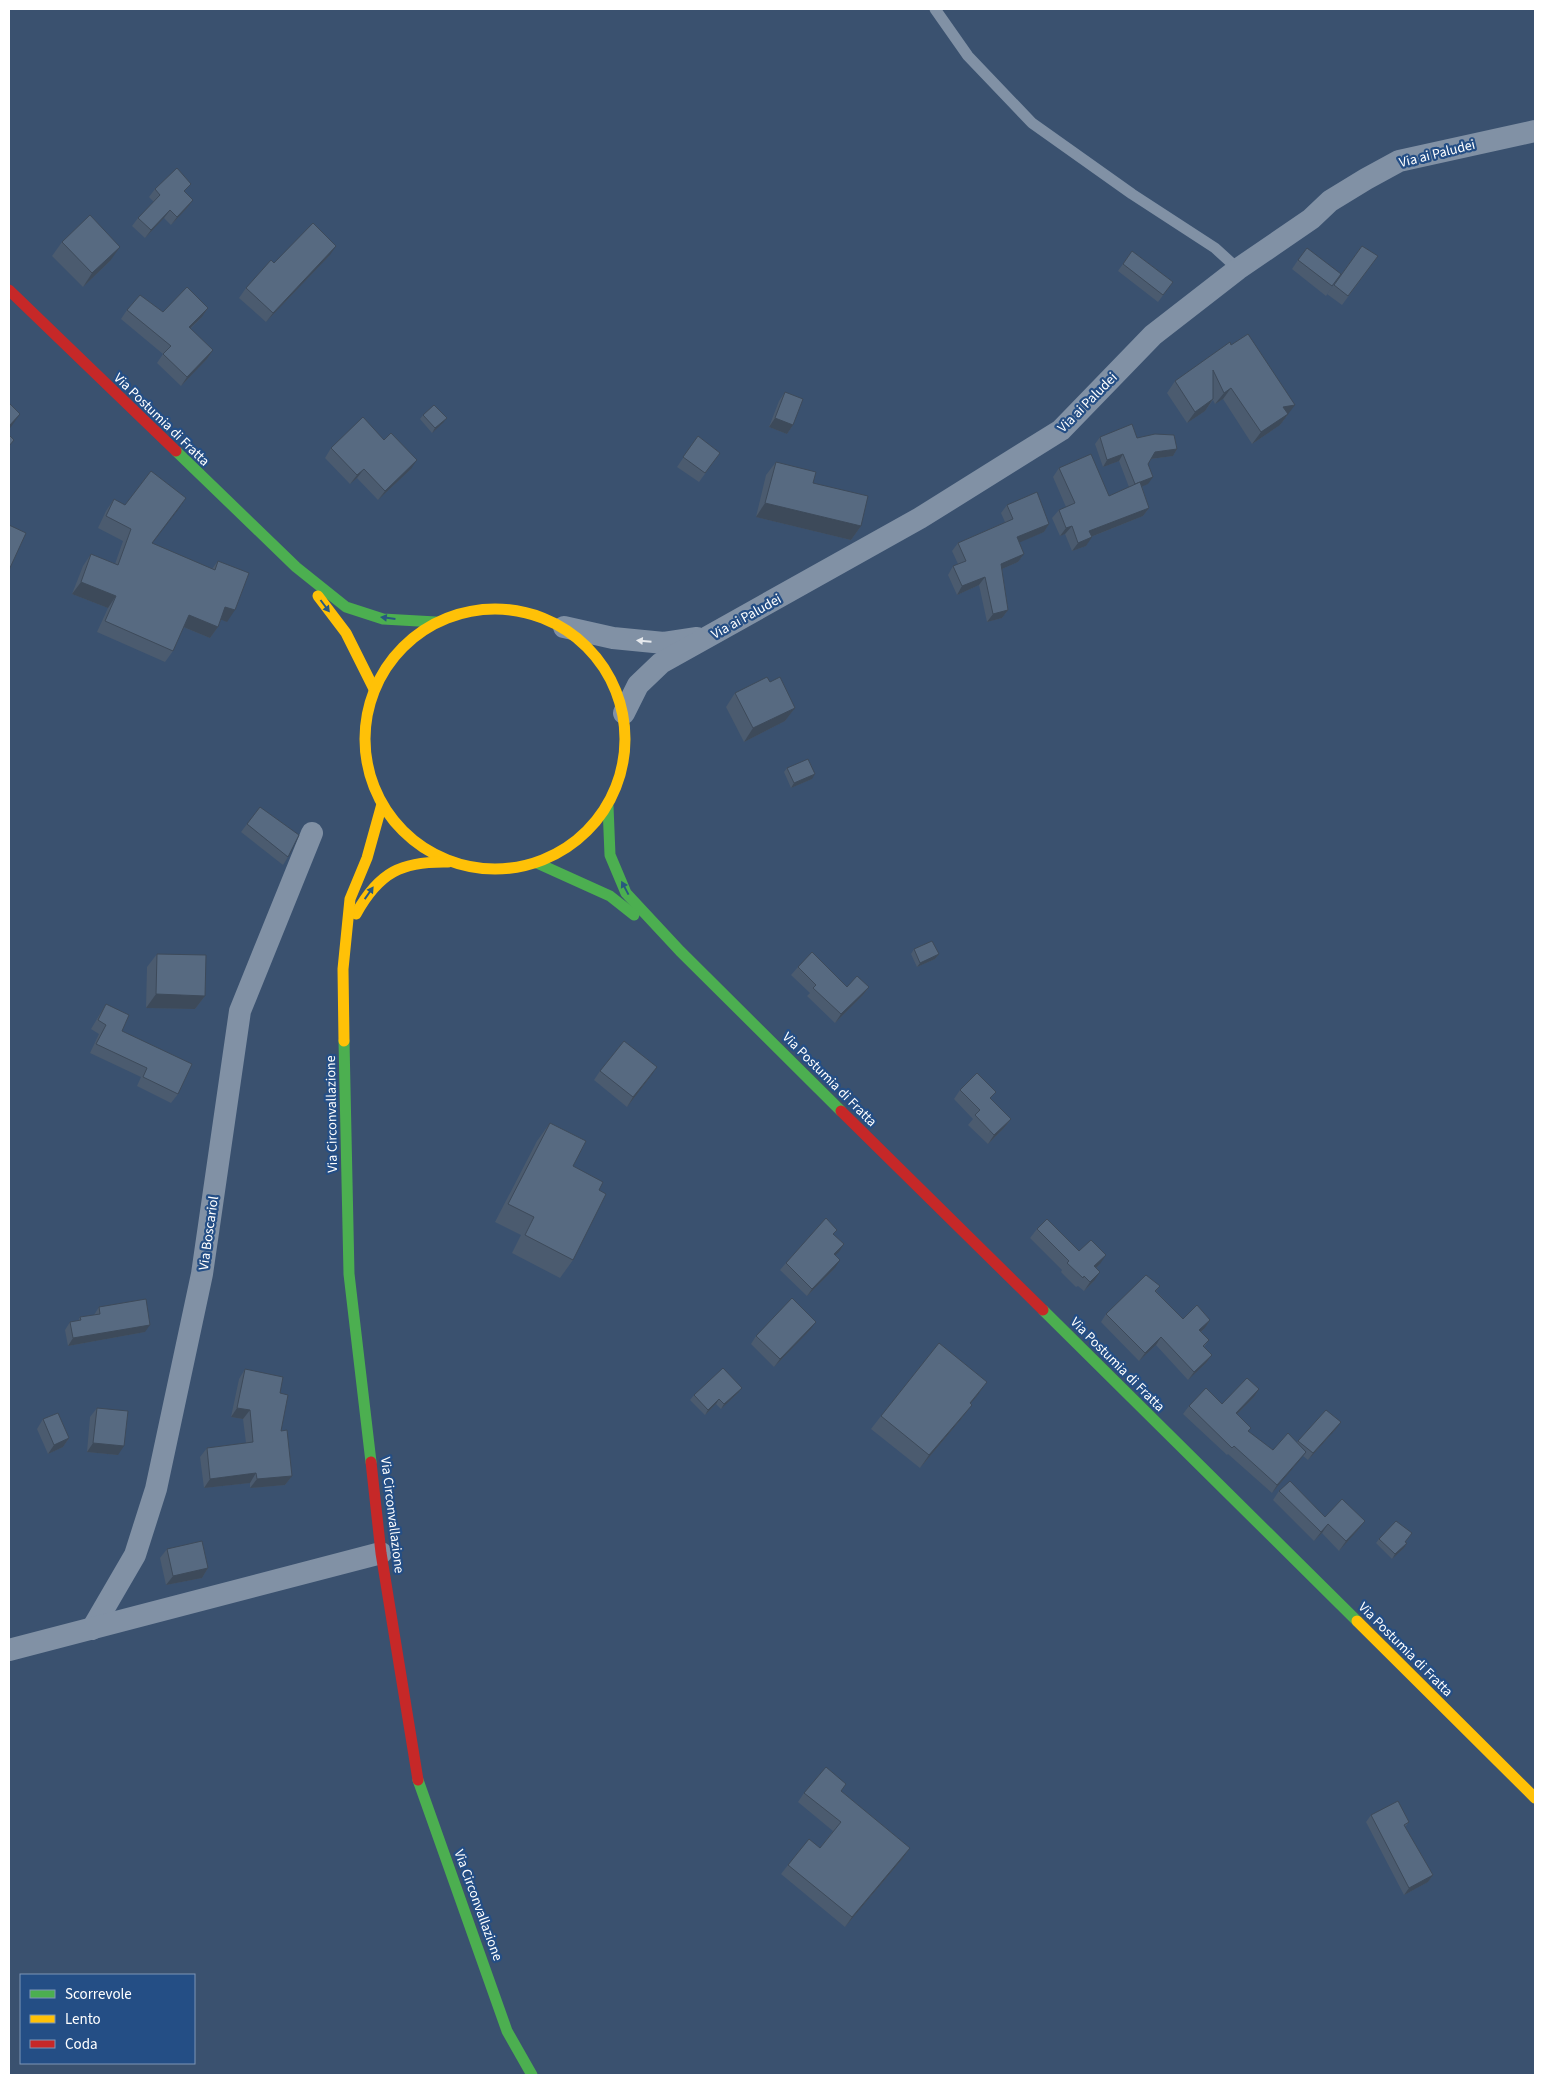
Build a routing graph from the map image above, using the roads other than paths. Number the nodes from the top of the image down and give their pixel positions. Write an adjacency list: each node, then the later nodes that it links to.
1 (935, 9): 3 (lane)
2 (1535, 131): 3 (street, Via ai Paludei)
3 (1238, 269): 8 (street, Via ai Paludei)
4 (9, 290): 5 (main road, Via Postumia di Fratta)
5 (296, 567): 6 (main road, Via Postumia di Fratta, one-way to 5); 9 (main road, Via Postumia di Fratta, one-way to 9)
6 (436, 622): 7 (main road); 9 (main road)
7 (564, 627): 8 (street, one-way to 7); 10 (main road)
8 (710, 636): 10 (street, Via ai Paludei)
9 (374, 689): 11 (main road)
10 (624, 713): 12 (main road)
11 (382, 804): 14 (main road); 16 (main road, Via Circonvallazione)
12 (608, 806): 15 (main road); 17 (main road, Via Postumia di Fratta, one-way to 12)
13 (312, 833): 19 (street, Via Boscariol)
14 (452, 862): 15 (main road); 16 (main road, Via Circonvallazione, one-way to 14)
15 (537, 863): 17 (main road, Via Postumia di Fratta)
16 (345, 935): 18 (main road, Via Circonvallazione)
17 (680, 951): 21 (main road, Via Postumia di Fratta)
18 (381, 1553): 19 (street); 22 (main road, Via Circonvallazione)
19 (92, 1629): 20 (street)
20 (9, 1650)
21 (1535, 1798)
22 (532, 2075)

